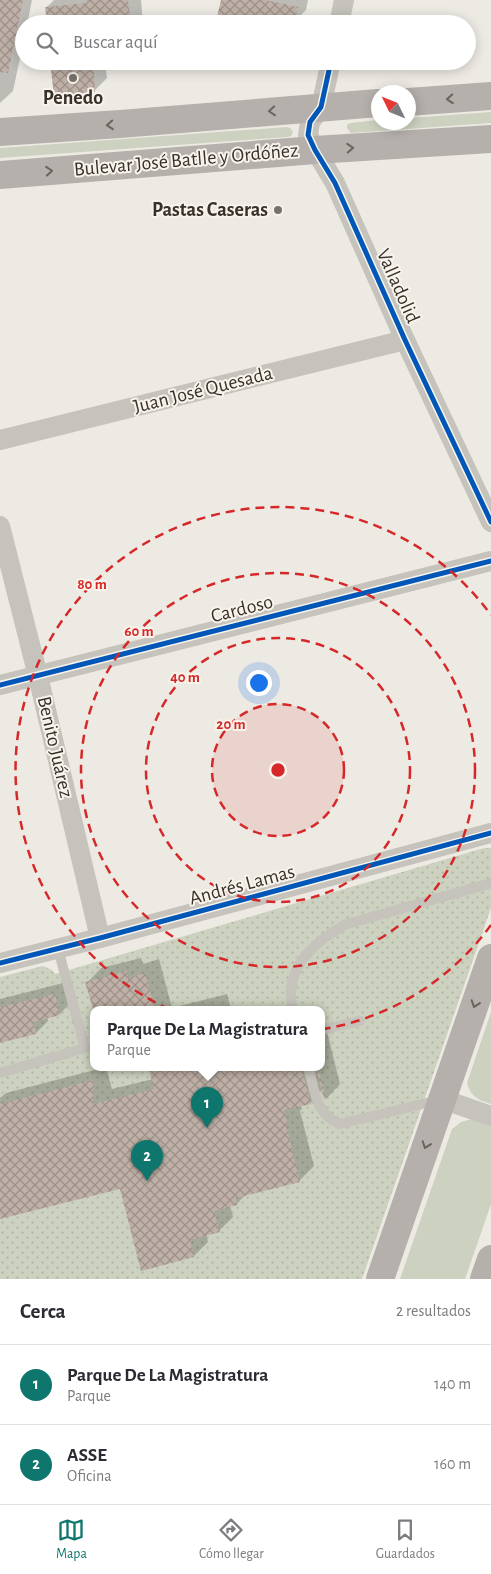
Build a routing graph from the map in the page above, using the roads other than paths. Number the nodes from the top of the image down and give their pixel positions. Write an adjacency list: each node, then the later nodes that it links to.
1 (344, 0): 2 (street)
2 (341, 15)
3 (329, 70): 7 (street, Valladolid)
4 (491, 96): 5 (main road, one-way to 5)
5 (416, 101)
6 (371, 104): 7 (main road, Bulevar José Batlle y Ordóñez)
7 (321, 107): 8 (main road, Bulevar José Batlle y Ordóñez, one-way to 8); 10 (street, Valladolid)
8 (0, 132)
9 (491, 138): 10 (main road, Bulevar José Batlle y Ordóñez, one-way to 9)
10 (315, 150): 11 (main road, Bulevar José Batlle y Ordóñez, one-way to 10); 12 (street, Valladolid)
11 (0, 175)
12 (405, 340): 13 (street, Juan José Quesada); 14 (street, Valladolid)
13 (0, 440)
14 (491, 522)
15 (0, 526): 17 (street, Benito Juárez)
16 (491, 561): 17 (street, Cardoso)
17 (38, 676): 18 (street, Cardoso); 21 (street, Benito Juárez)
18 (0, 685)
19 (491, 833): 21 (street, Andrés Lamas)
20 (491, 883): 25 (lane)
21 (100, 938): 22 (street, Andrés Lamas)
22 (58, 949): 24 (street, Andrés Lamas); 29 (lane)
23 (491, 958): 30 (main road, one-way to 30)
24 (0, 963)
25 (292, 1006)
26 (360, 1021): 27 (lane)
27 (325, 1029)
28 (309, 1071): 30 (lane)
29 (0, 1072)
30 (442, 1099): 31 (street); 33 (main road, one-way to 33)
31 (491, 1116)
32 (491, 1259): 34 (main road)
33 (380, 1279)
34 (484, 1279)

